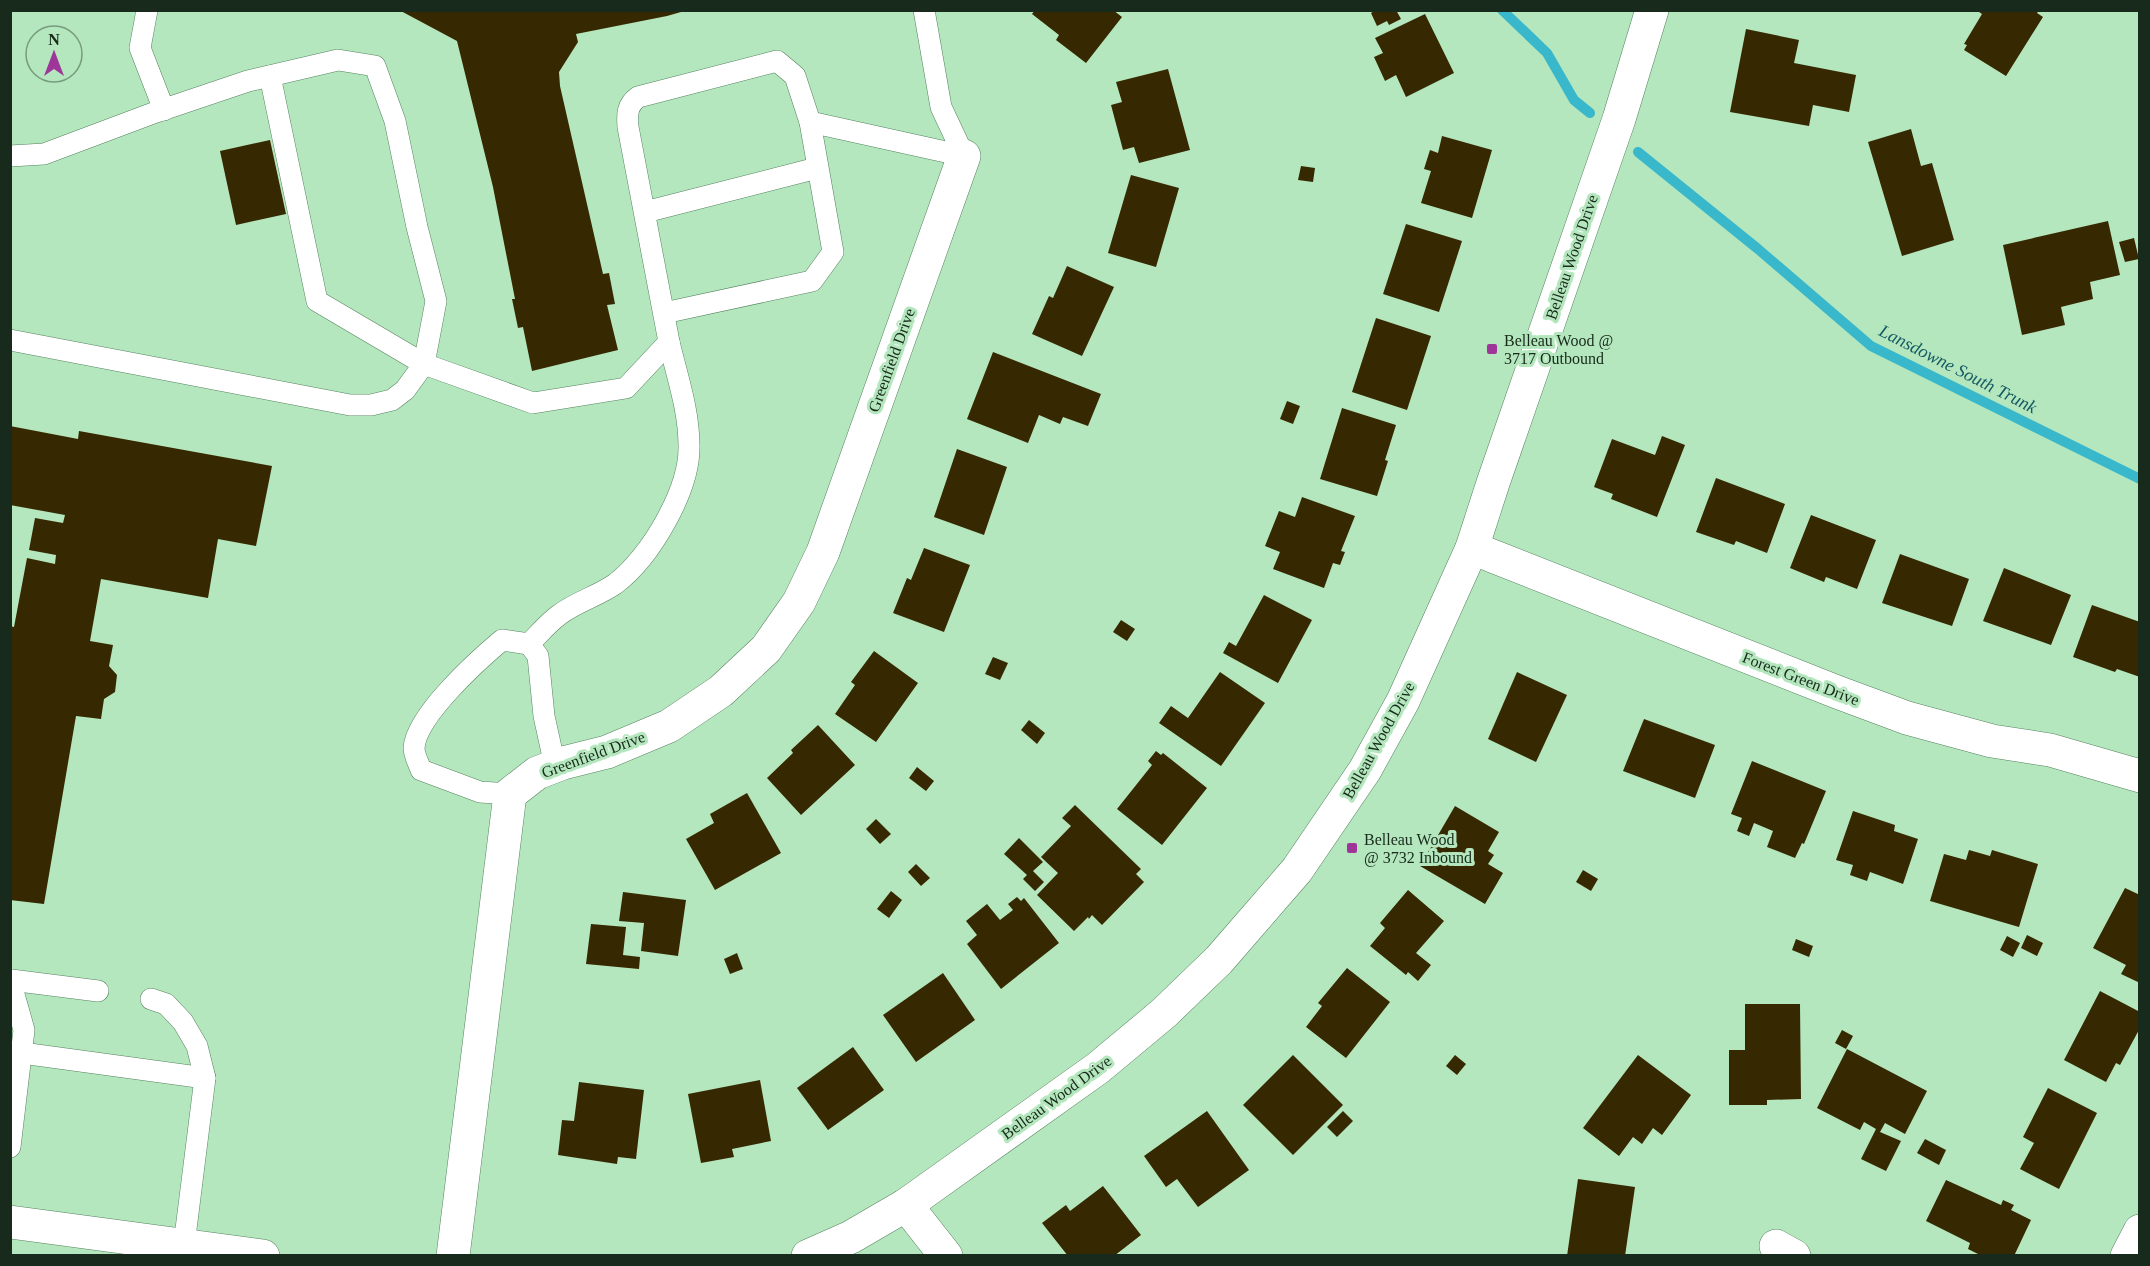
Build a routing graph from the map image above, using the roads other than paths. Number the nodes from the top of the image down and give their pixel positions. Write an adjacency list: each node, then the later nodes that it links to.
1 (147, 10): 5 (lane)
2 (924, 10): 8 (lane)
3 (1652, 10): 15 (street, Belleau Wood Drive)
4 (270, 76): 5 (lane); 14 (lane); 14 (lane)
5 (164, 110): 7 (lane)
6 (810, 122): 8 (lane); 9 (lane); 10 (lane)
7 (10, 156)
8 (964, 156): 17 (street, Greenfield Drive)
9 (817, 168): 10 (lane); 11 (lane)
10 (645, 212): 11 (lane)
11 (664, 313): 13 (lane)
12 (10, 340): 14 (lane)
13 (669, 342): 14 (lane); 16 (lane)
14 (424, 364)
15 (1472, 548): 18 (street, Forest Green Drive); 26 (street, Belleau Wood Drive)
16 (529, 644): 17 (lane); 19 (lane)
17 (555, 766): 19 (street, Greenfield Drive)
18 (2139, 777)
19 (510, 794): 31 (street)
20 (11, 980): 21 (lane); 23 (lane)
21 (98, 991)
22 (151, 999): 24 (lane)
23 (22, 1053): 24 (lane); 25 (lane)
24 (205, 1078): 29 (lane)
25 (10, 1148)
26 (906, 1205): 32 (street, Belleau Wood Drive); 33 (street)
27 (10, 1222): 29 (street)
28 (2139, 1231): 34 (street)
29 (184, 1245): 30 (street)
30 (263, 1256)
31 (453, 1256)
32 (808, 1256)
33 (946, 1256)
34 (2127, 1256)

